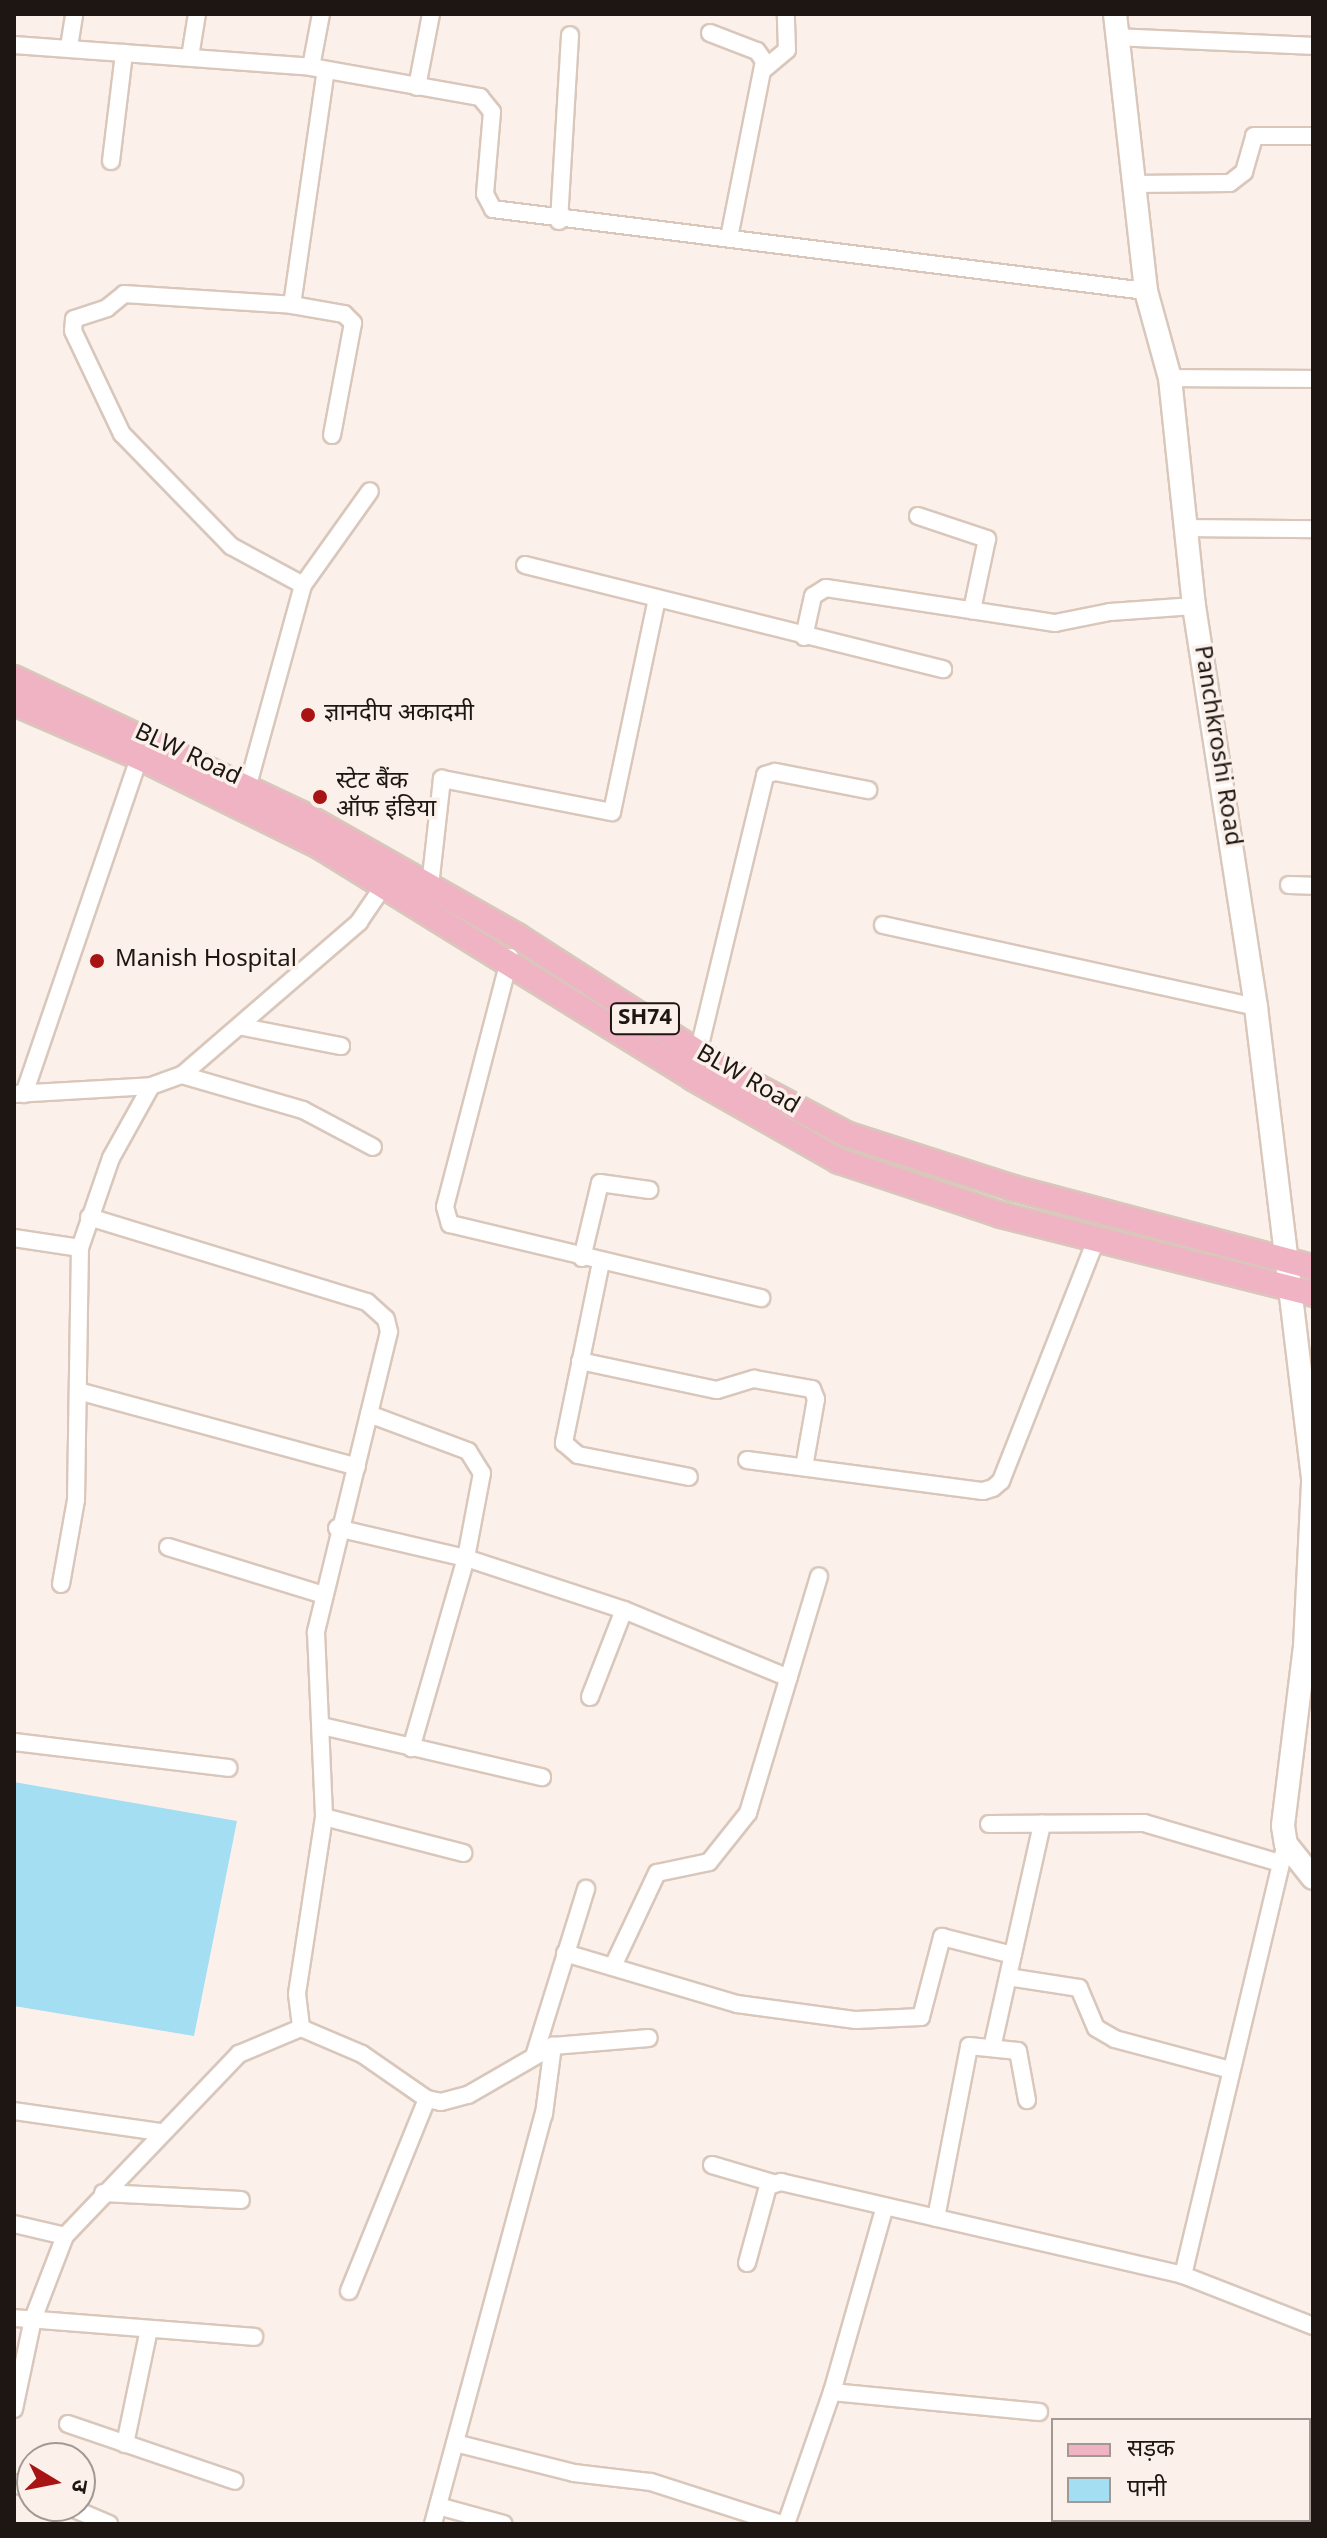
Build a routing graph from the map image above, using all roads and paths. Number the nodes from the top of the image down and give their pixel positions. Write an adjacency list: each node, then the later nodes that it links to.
1 (74, 14): 12 (street)
2 (197, 14): 14 (street)
3 (321, 14): 15 (street)
4 (431, 14): 17 (street)
5 (786, 14): 16 (street)
6 (1115, 14): 9 (street, Panchkroshi Road)
7 (710, 33): 16 (street)
8 (570, 35): 21 (street)
9 (1116, 37): 11 (street); 20 (street, Panchkroshi Road)
10 (14, 46): 12 (street)
11 (1313, 46)
12 (69, 47): 13 (street)
13 (124, 53): 14 (street); 19 (street)
14 (190, 57): 15 (street)
15 (318, 69): 17 (street); 24 (street)
16 (763, 70): 22 (street)
17 (417, 87): 21 (street)
18 (1313, 136): 20 (street)
19 (111, 161)
20 (1134, 184): 23 (street, Panchkroshi Road)
21 (559, 221): 22 (street)
22 (729, 238): 23 (street)
23 (1146, 291): 25 (street, Panchkroshi Road)
24 (292, 305): 27 (street); 33 (street)
25 (1170, 378): 26 (street); 30 (street, Panchkroshi Road)
26 (1313, 379)
27 (332, 435)
28 (370, 491): 33 (street)
29 (918, 516): 36 (street)
30 (1188, 528): 31 (street); 35 (street, Panchkroshi Road)
31 (1313, 529)
32 (525, 565): 34 (street)
33 (303, 585): 42 (street)
34 (657, 599): 37 (street); 46 (street)
35 (1194, 606): 36 (street); 51 (street, Panchkroshi Road)
36 (972, 610): 37 (street)
37 (804, 637): 38 (street)
38 (943, 669)
39 (14, 678): 41 (main road, BLW Road / SH74)
40 (14, 703): 41 (main road, SH74)
41 (143, 747): 42 (main road, BLW Road / SH74); 44 (main road, SH74); 57 (street)
42 (248, 785): 44 (main road, BLW Road / SH74)
43 (868, 790): 54 (street)
44 (390, 876): 46 (main road, BLW Road / SH74); 50 (main road, SH74); 52 (street)
45 (1289, 885): 47 (street)
46 (430, 886): 49 (main road, BLW Road / SH74)
47 (1313, 886)
48 (883, 925): 51 (street)
49 (517, 936): 50 (street); 54 (main road, BLW Road / SH74)
50 (509, 960): 62 (main road, SH74); 64 (street)
51 (1256, 1007): 66 (street, Panchkroshi Road)
52 (243, 1027): 53 (street); 55 (street)
53 (341, 1046)
54 (698, 1053): 66 (main road, BLW Road / SH74)
55 (182, 1075): 56 (street); 58 (street)
56 (151, 1086): 57 (street); 60 (street)
57 (19, 1094)
58 (373, 1147)
59 (650, 1190): 64 (street)
60 (89, 1217): 63 (street); 73 (street)
61 (14, 1238): 63 (street)
62 (1096, 1240): 68 (main road, SH74); 76 (street)
63 (80, 1248): 72 (street)
64 (582, 1258): 65 (street)
65 (601, 1262): 70 (street); 71 (street)
66 (1288, 1262): 67 (main road, BLW Road / SH74); 68 (street, Panchkroshi Road)
67 (1313, 1267)
68 (1288, 1288): 69 (main road, SH74); 78 (street, Panchkroshi Road)
69 (1313, 1294)
70 (761, 1298)
71 (580, 1361): 76 (street); 77 (street)
72 (78, 1391): 75 (street); 84 (street)
73 (369, 1414): 75 (street); 82 (street)
74 (747, 1460): 76 (street)
75 (357, 1467): 80 (street)
76 (804, 1467)
77 (689, 1477)
78 (1313, 1481): 79 (street, Panchkroshi Road)
79 (1312, 1525): 98 (street, Panchkroshi Road)
80 (337, 1528): 82 (street); 85 (street)
81 (168, 1547): 85 (street)
82 (466, 1558): 86 (street); 91 (street)
83 (819, 1576): 87 (street)
84 (61, 1584)
85 (321, 1594): 89 (street)
86 (624, 1610): 87 (street); 88 (street)
87 (789, 1678): 103 (street)
88 (590, 1697)
89 (322, 1726): 91 (street); 94 (street)
90 (14, 1742): 92 (street)
91 (411, 1748): 93 (street)
92 (228, 1768)
93 (542, 1777)
94 (324, 1817): 97 (street); 105 (street)
95 (989, 1824): 96 (street)
96 (1042, 1824): 98 (street); 102 (street)
97 (463, 1853)
98 (1283, 1853): 99 (street); 110 (street)
99 (1313, 1878)
100 (586, 1889): 101 (street)
101 (565, 1953): 103 (street); 109 (street)
102 (1013, 1955): 103 (street); 104 (street)
103 (614, 1964)
104 (1008, 1977): 108 (street); 110 (street)
105 (301, 2028): 111 (street); 114 (street)
106 (649, 2038): 107 (street)
107 (553, 2046): 109 (street); 135 (street)
108 (992, 2048): 112 (street); 120 (street)
109 (535, 2053): 111 (street)
110 (1231, 2070): 124 (street)
111 (427, 2099): 125 (street)
112 (1027, 2100)
113 (14, 2111): 114 (street)
114 (160, 2132): 117 (street)
115 (712, 2165): 116 (street)
116 (773, 2183): 119 (street); 123 (street)
117 (103, 2193): 118 (street); 122 (street)
118 (241, 2200)
119 (885, 2206): 120 (street); 131 (street)
120 (936, 2218): 124 (street)
121 (14, 2224): 122 (street)
122 (65, 2236): 127 (street)
123 (747, 2263)
124 (1183, 2275): 128 (street)
125 (349, 2291)
126 (14, 2318): 127 (street)
127 (33, 2319): 129 (street); 132 (street)
128 (1313, 2326)
129 (149, 2329): 130 (street); 136 (street)
130 (254, 2337)
131 (832, 2392): 133 (street); 141 (street)
132 (14, 2409)
133 (1039, 2412)
134 (68, 2424): 136 (street)
135 (455, 2443): 138 (street); 141 (street)
136 (125, 2444): 137 (street)
137 (235, 2481)
138 (438, 2506): 139 (street); 140 (street)
139 (433, 2524)
140 (504, 2524)
141 (784, 2524)

